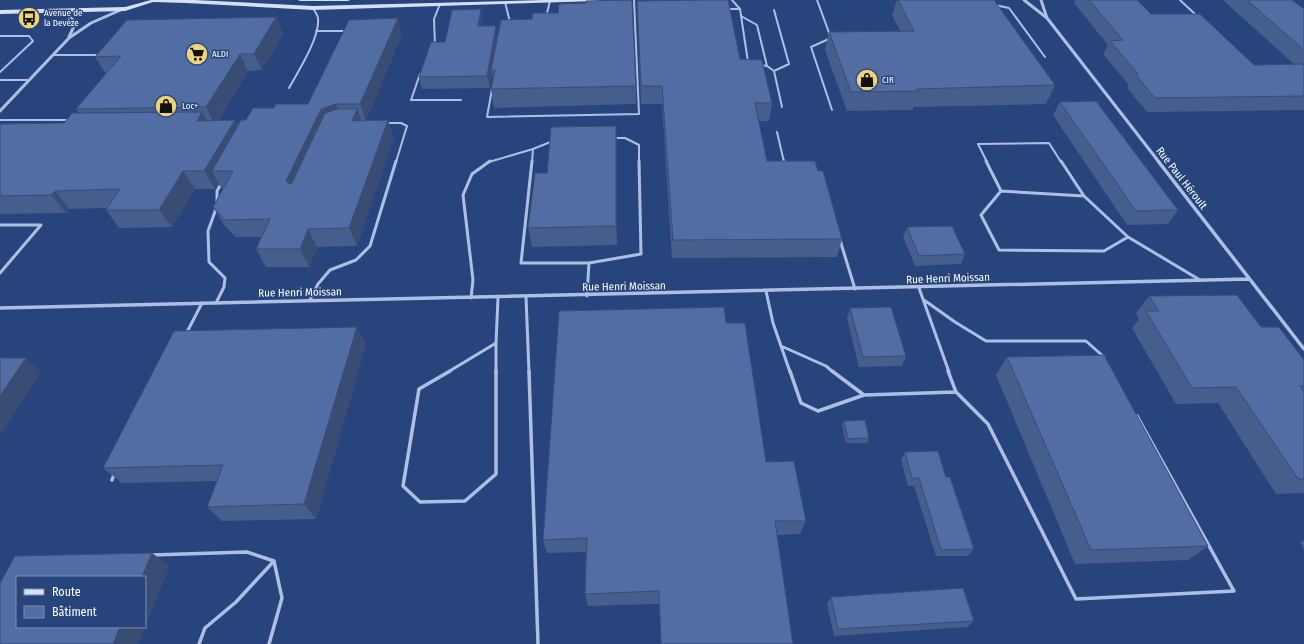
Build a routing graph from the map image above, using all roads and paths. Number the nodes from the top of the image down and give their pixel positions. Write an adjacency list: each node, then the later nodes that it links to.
1 (155, 0): 15 (main road); 16 (main road)
2 (300, 0): 3 (main road)
3 (348, 0)
4 (598, 0): 11 (main road)
5 (634, 0): 42 (lane)
6 (732, 0): 18 (lane)
7 (817, 0): 45 (lane)
8 (1024, 0): 24 (street, Rue Paul Héroult)
9 (1041, 0): 24 (street, Rue Paul Héroult)
10 (1180, 0): 25 (lane)
11 (550, 1): 12 (main road); 23 (lane)
12 (505, 2): 13 (main road); 26 (lane)
13 (440, 4): 15 (main road); 31 (lane)
14 (988, 4): 34 (lane)
15 (313, 8): 27 (lane)
16 (125, 9): 19 (main road); 30 (street)
17 (725, 9): 18 (lane)
18 (740, 9): 22 (lane)
19 (62, 10): 21 (main road); 30 (street)
20 (774, 10): 36 (lane)
21 (0, 12)
22 (741, 16): 35 (lane); 35 (lane)
23 (541, 17)
24 (1047, 18): 63 (street, Rue Paul Héroult)
25 (1200, 20)
26 (511, 28)
27 (316, 31): 28 (lane); 41 (lane)
28 (347, 31)
29 (0, 36): 37 (lane)
30 (69, 38): 32 (street)
31 (431, 48)
32 (53, 55): 33 (lane); 40 (street)
33 (96, 55)
34 (1045, 58)
35 (767, 66): 36 (lane)
36 (774, 71): 44 (lane)
37 (0, 72)
38 (420, 74): 43 (lane)
39 (0, 80): 40 (lane)
40 (29, 80): 46 (street)
41 (290, 88)
42 (492, 88)
43 (461, 100)
44 (782, 107)
45 (832, 110)
46 (0, 111)
47 (0, 120): 48 (lane)
48 (75, 122)
49 (379, 123): 72 (lane)
50 (777, 132): 54 (lane)
51 (610, 138): 61 (lane)
52 (559, 139): 53 (lane)
53 (533, 149): 61 (lane); 70 (lane)
54 (791, 165)
55 (224, 178): 75 (lane)
56 (1001, 191): 57 (lane); 57 (lane); 60 (lane)
57 (1084, 196): 60 (lane)
58 (0, 225): 62 (lane)
59 (839, 237): 66 (lane)
60 (1128, 237): 64 (lane)
61 (589, 263): 68 (lane)
62 (0, 273)
63 (1249, 279): 64 (street, Rue Henri Moissan); 80 (street, Rue Paul Héroult)
64 (1200, 280): 65 (street, Rue Henri Moissan)
65 (919, 288): 66 (street, Rue Henri Moissan); 73 (lane)
66 (855, 289): 67 (street, Rue Henri Moissan)
67 (766, 291): 68 (street, Rue Henri Moissan); 79 (lane)
68 (587, 296): 69 (street, Rue Henri Moissan)
69 (526, 297): 71 (street, Rue Henri Moissan); 91 (lane)
70 (471, 298): 71 (street, Rue Henri Moissan); 72 (street, Rue Henri Moissan)
71 (498, 298): 78 (lane)
72 (310, 300): 75 (street, Rue Henri Moissan)
73 (924, 300): 81 (lane); 82 (lane)
74 (202, 303): 75 (street, Rue Henri Moissan); 76 (street, Rue Henri Moissan); 77 (lane)
75 (216, 303)
76 (0, 308)
77 (184, 339)
78 (496, 343): 78 (lane)
79 (781, 346): 83 (lane); 83 (lane)
80 (1304, 349)
81 (1108, 362)
82 (956, 392): 83 (lane); 84 (lane)
83 (864, 395)
84 (1134, 411)
85 (119, 466): 86 (lane)
86 (112, 480)
87 (145, 555): 88 (lane)
88 (274, 561): 89 (lane); 90 (lane)
89 (199, 644)
90 (269, 644)
91 (538, 644)

